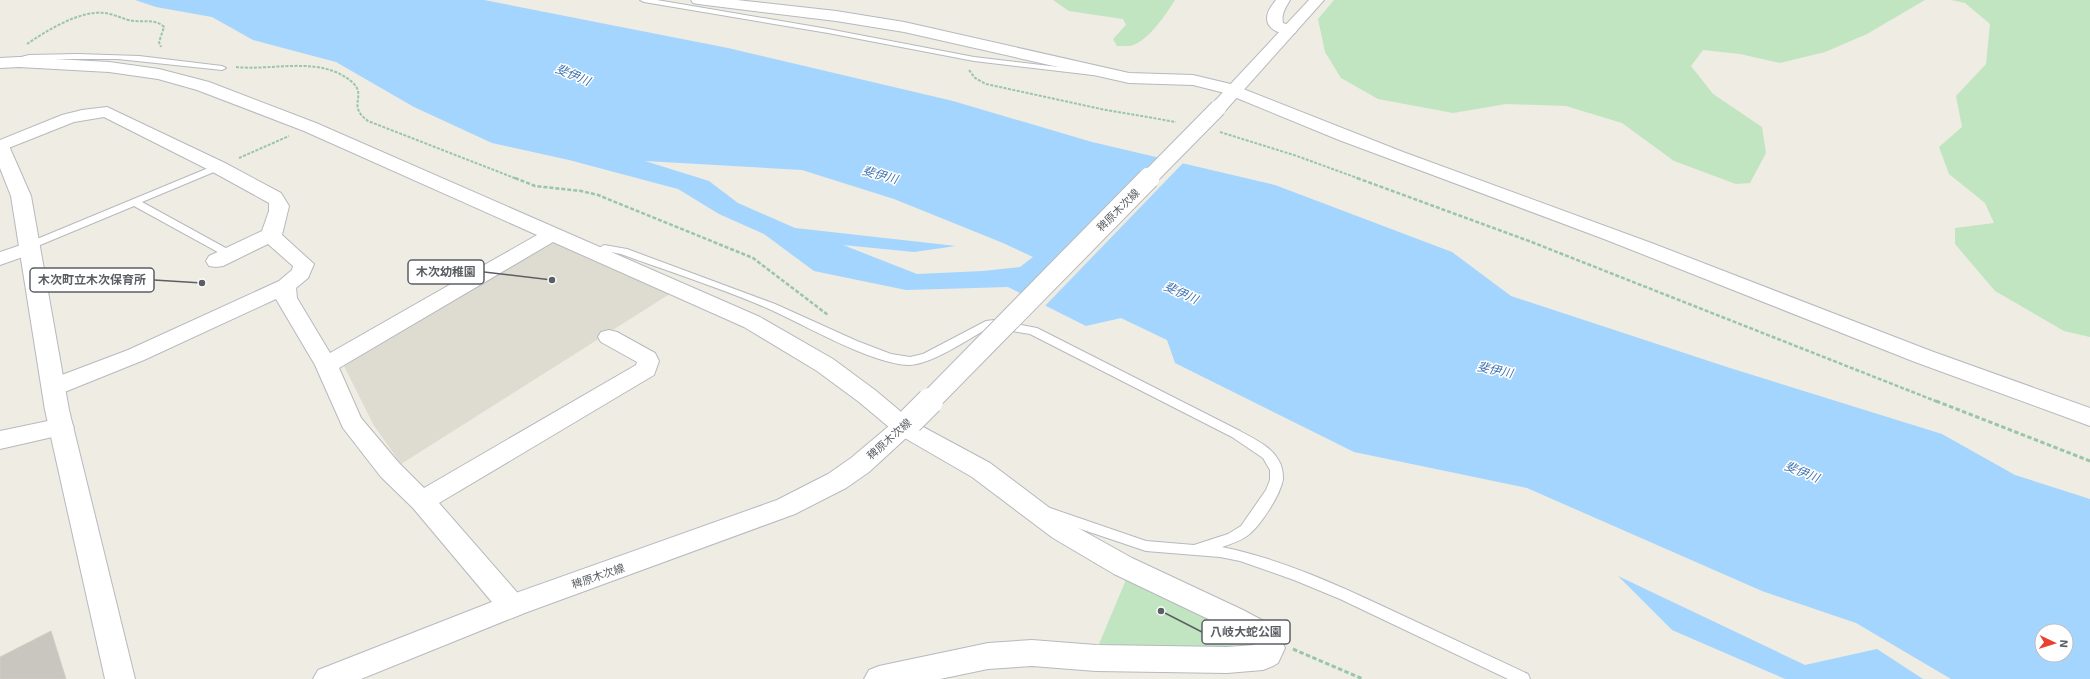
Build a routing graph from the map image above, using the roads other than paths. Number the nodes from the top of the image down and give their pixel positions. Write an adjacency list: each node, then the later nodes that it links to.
1 (644, 0): 9 (lane)
2 (698, 0): 5 (street)
3 (1283, 0): 6 (street)
4 (1317, 0): 6 (street, 稗原木次線)
5 (749, 3): 9 (street)
6 (1289, 30): 10 (street, 稗原木次線)
7 (1, 62): 8 (lane); 15 (street)
8 (222, 68)
9 (1099, 71): 10 (street)
10 (1233, 90): 24 (street); 25 (street, 稗原木次線, bridge)
11 (0, 146): 12 (street); 16 (street)
12 (218, 167): 13 (lane); 14 (street)
13 (136, 203): 16 (lane); 18 (lane)
14 (271, 234): 18 (street); 20 (street)
15 (552, 234): 17 (street); 22 (street)
16 (30, 247): 19 (street); 23 (street)
17 (596, 253): 25 (street); 30 (lane)
18 (222, 258)
19 (0, 259)
20 (286, 286): 22 (street); 23 (street)
21 (609, 336): 28 (street)
22 (326, 365): 28 (street)
23 (54, 388): 26 (street)
24 (2090, 417)
25 (907, 424): 29 (street); 31 (street, 稗原木次線)
26 (62, 427): 27 (street); 32 (street)
27 (0, 440)
28 (422, 501): 31 (street)
29 (1031, 506): 30 (lane); 34 (street)
30 (1197, 549): 35 (lane)
31 (512, 606): 33 (street, 稗原木次線)
32 (120, 679)
33 (328, 679)
34 (879, 679)
35 (1523, 679)

